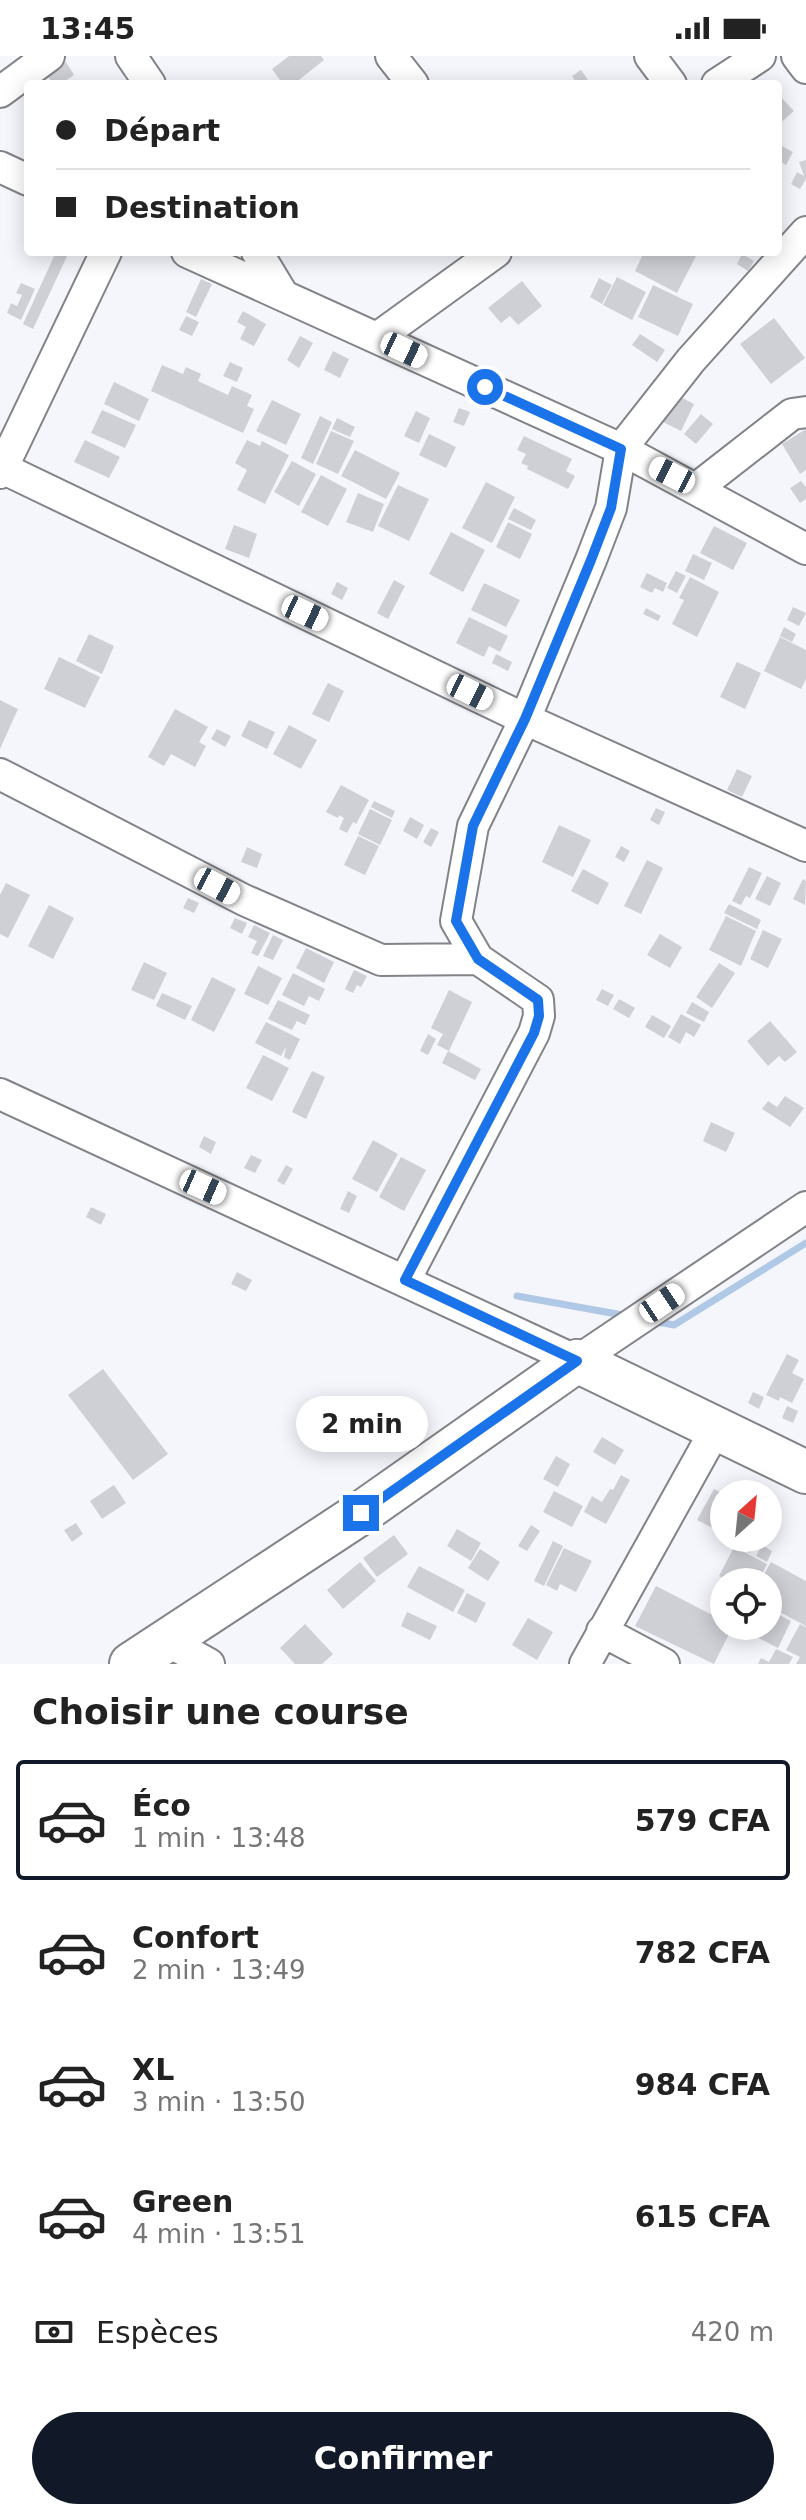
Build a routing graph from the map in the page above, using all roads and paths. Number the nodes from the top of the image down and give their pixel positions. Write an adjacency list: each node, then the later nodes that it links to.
1 (49, 56): 12 (street)
2 (131, 56): 8 (street)
3 (391, 56): 9 (street)
4 (650, 56): 10 (street)
5 (760, 56): 11 (street)
6 (797, 56): 7 (street)
7 (806, 68)
8 (147, 80)
9 (410, 80)
10 (668, 80)
11 (723, 80)
12 (0, 92)
13 (0, 167): 14 (street)
14 (24, 178)
15 (806, 232): 23 (street)
16 (104, 256): 24 (street)
17 (196, 256): 20 (street)
18 (259, 256): 20 (street)
19 (490, 256): 21 (street)
20 (283, 295): 21 (street)
21 (377, 338): 23 (street)
22 (806, 412): 25 (street)
23 (621, 449): 25 (street); 27 (street)
24 (1, 469): 27 (street)
25 (697, 488): 26 (street)
26 (806, 549)
27 (525, 719): 29 (street); 30 (street)
28 (0, 774): 30 (street)
29 (806, 846)
30 (478, 959): 33 (street)
31 (0, 1094): 33 (street)
32 (806, 1207): 34 (street)
33 (405, 1280): 34 (street)
34 (577, 1361): 35 (street); 38 (street)
35 (717, 1427): 36 (street); 37 (street)
36 (806, 1472)
37 (602, 1631): 41 (street); 42 (street)
38 (167, 1641): 39 (street); 40 (street)
39 (131, 1664)
40 (209, 1664)
41 (585, 1664)
42 (664, 1664)

